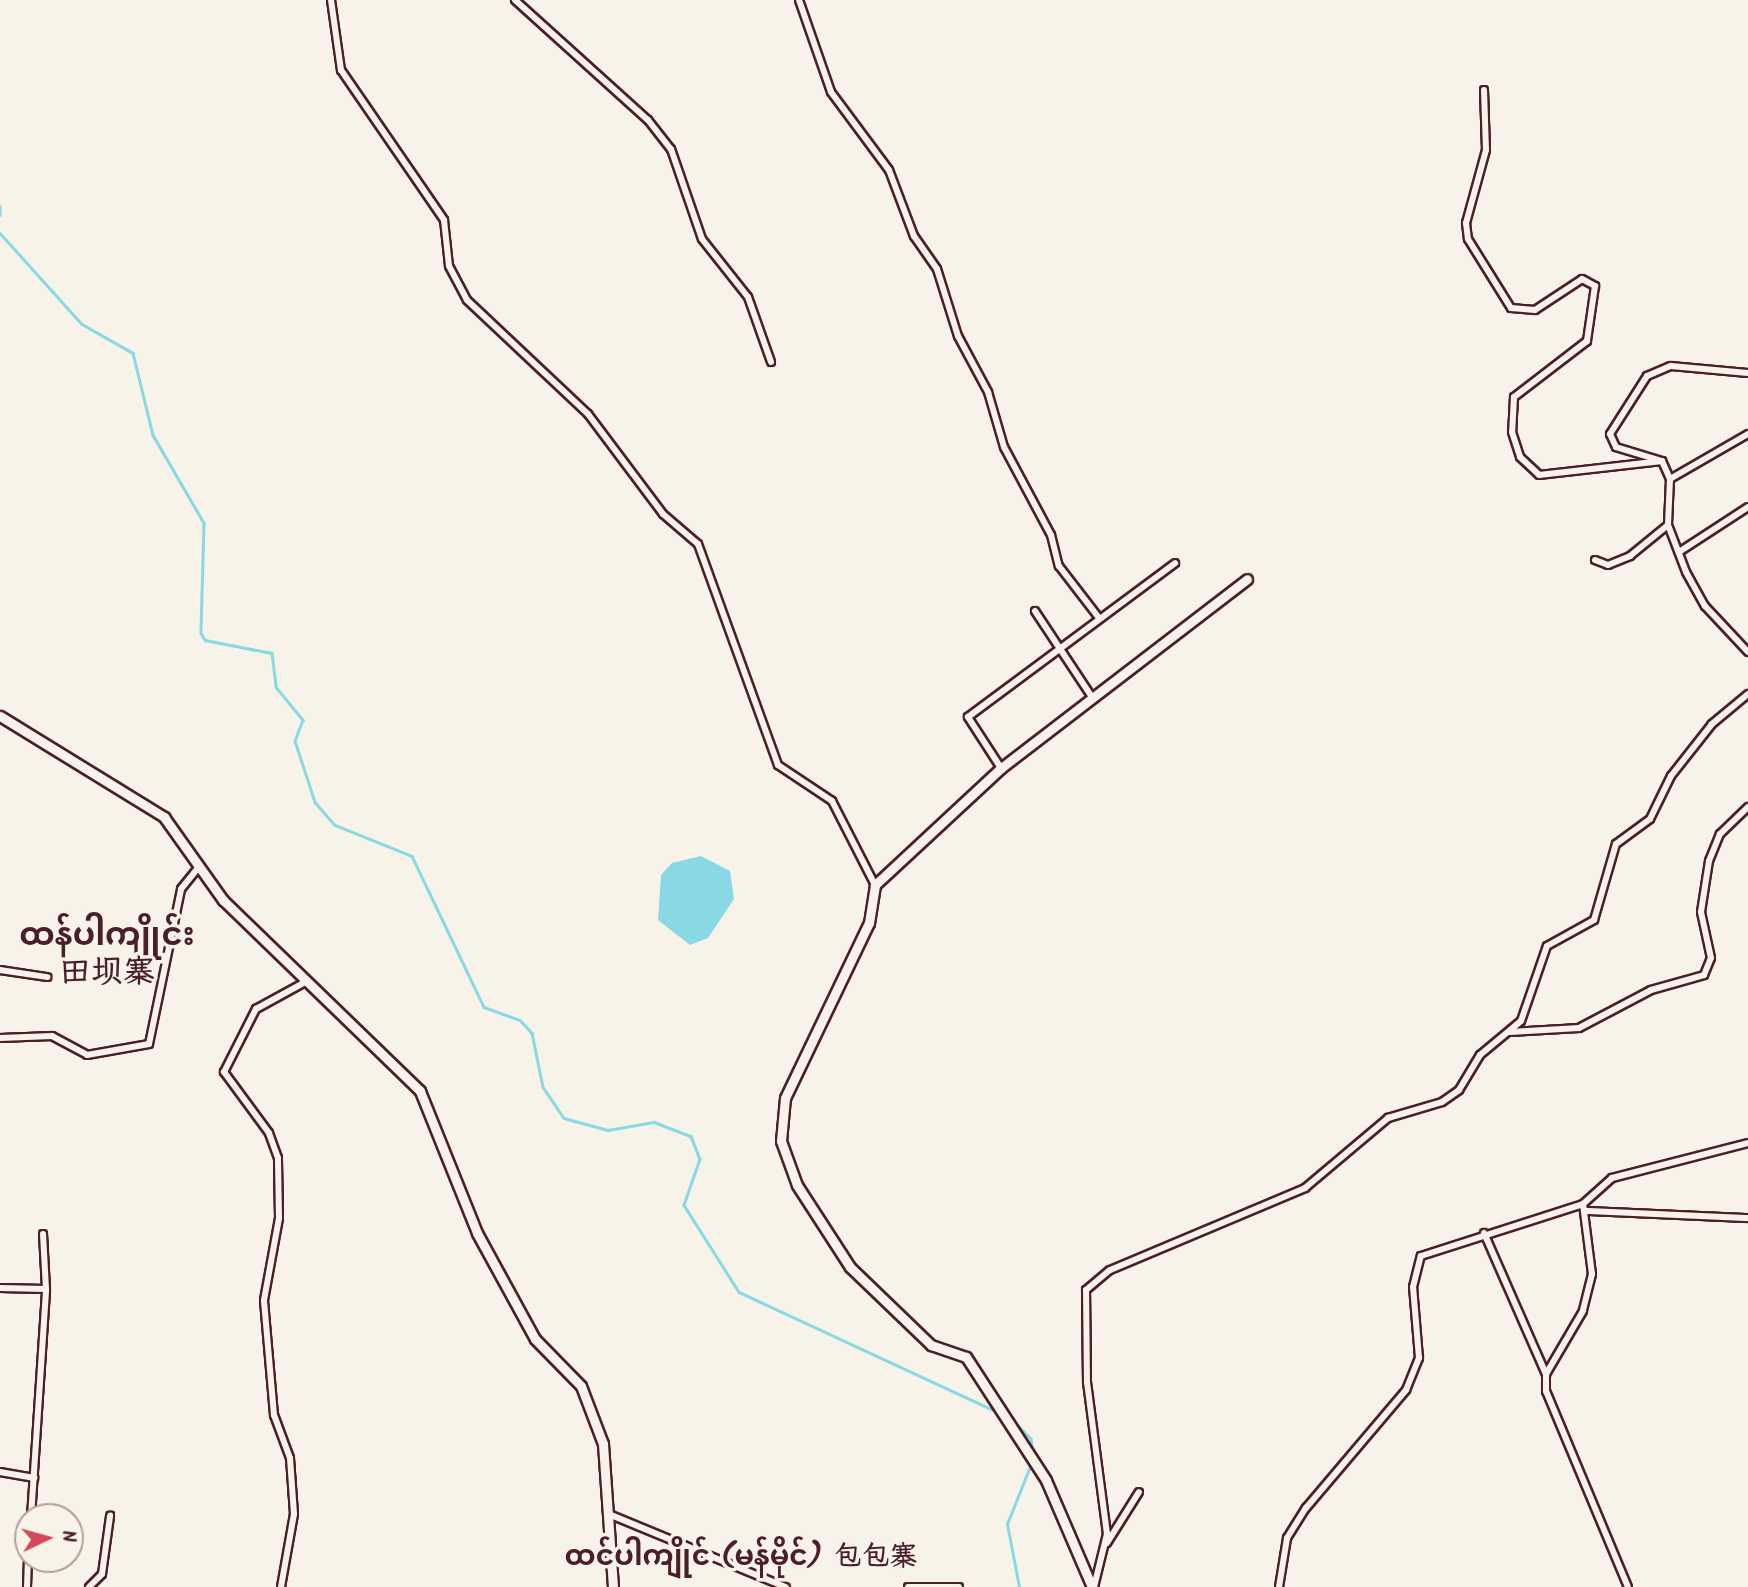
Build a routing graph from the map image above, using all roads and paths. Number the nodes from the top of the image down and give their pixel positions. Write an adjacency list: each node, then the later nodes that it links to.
1 (331, 0): 26 (street)
2 (515, 0): 5 (street)
3 (799, 0): 17 (street)
4 (1484, 90): 8 (street)
5 (771, 362)
6 (1748, 373): 8 (street)
7 (1748, 434): 9 (street)
8 (1662, 461): 9 (street)
9 (1670, 479): 11 (street)
10 (1748, 506): 12 (street)
11 (1668, 525): 12 (street); 13 (street)
12 (1679, 552): 19 (street)
13 (1595, 560)
14 (1175, 563): 17 (street)
15 (1247, 579): 21 (street)
16 (1035, 611): 18 (street)
17 (1099, 618): 18 (street)
18 (1060, 649): 21 (street); 23 (street)
19 (1748, 652)
20 (1748, 694): 30 (street)
21 (1092, 697): 23 (street)
22 (0, 716): 25 (street)
23 (1001, 768): 26 (street)
24 (1748, 807): 30 (street)
25 (199, 867): 29 (street); 31 (street)
26 (875, 885): 53 (street)
27 (0, 970): 28 (street)
28 (47, 977)
29 (307, 981): 44 (street); 48 (street)
30 (1508, 1032): 46 (street)
31 (0, 1038)
32 (1748, 1143): 33 (street)
33 (1584, 1208): 34 (street); 35 (street); 39 (street)
34 (1748, 1218)
35 (1484, 1233): 39 (street); 54 (street)
36 (43, 1234): 38 (street)
37 (0, 1288): 38 (street)
38 (46, 1289): 41 (street)
39 (1546, 1374): 55 (street)
40 (0, 1472): 41 (street)
41 (34, 1478): 43 (street)
42 (1139, 1492): 46 (street)
43 (32, 1503)
44 (611, 1515): 49 (street); 50 (street)
45 (110, 1517): 47 (street)
46 (1106, 1544): 53 (street)
47 (89, 1587)
48 (281, 1587)
49 (613, 1587)
50 (786, 1587)
51 (908, 1587): 52 (street)
52 (959, 1587)
53 (1093, 1587)
54 (1279, 1587)
55 (1628, 1587)

